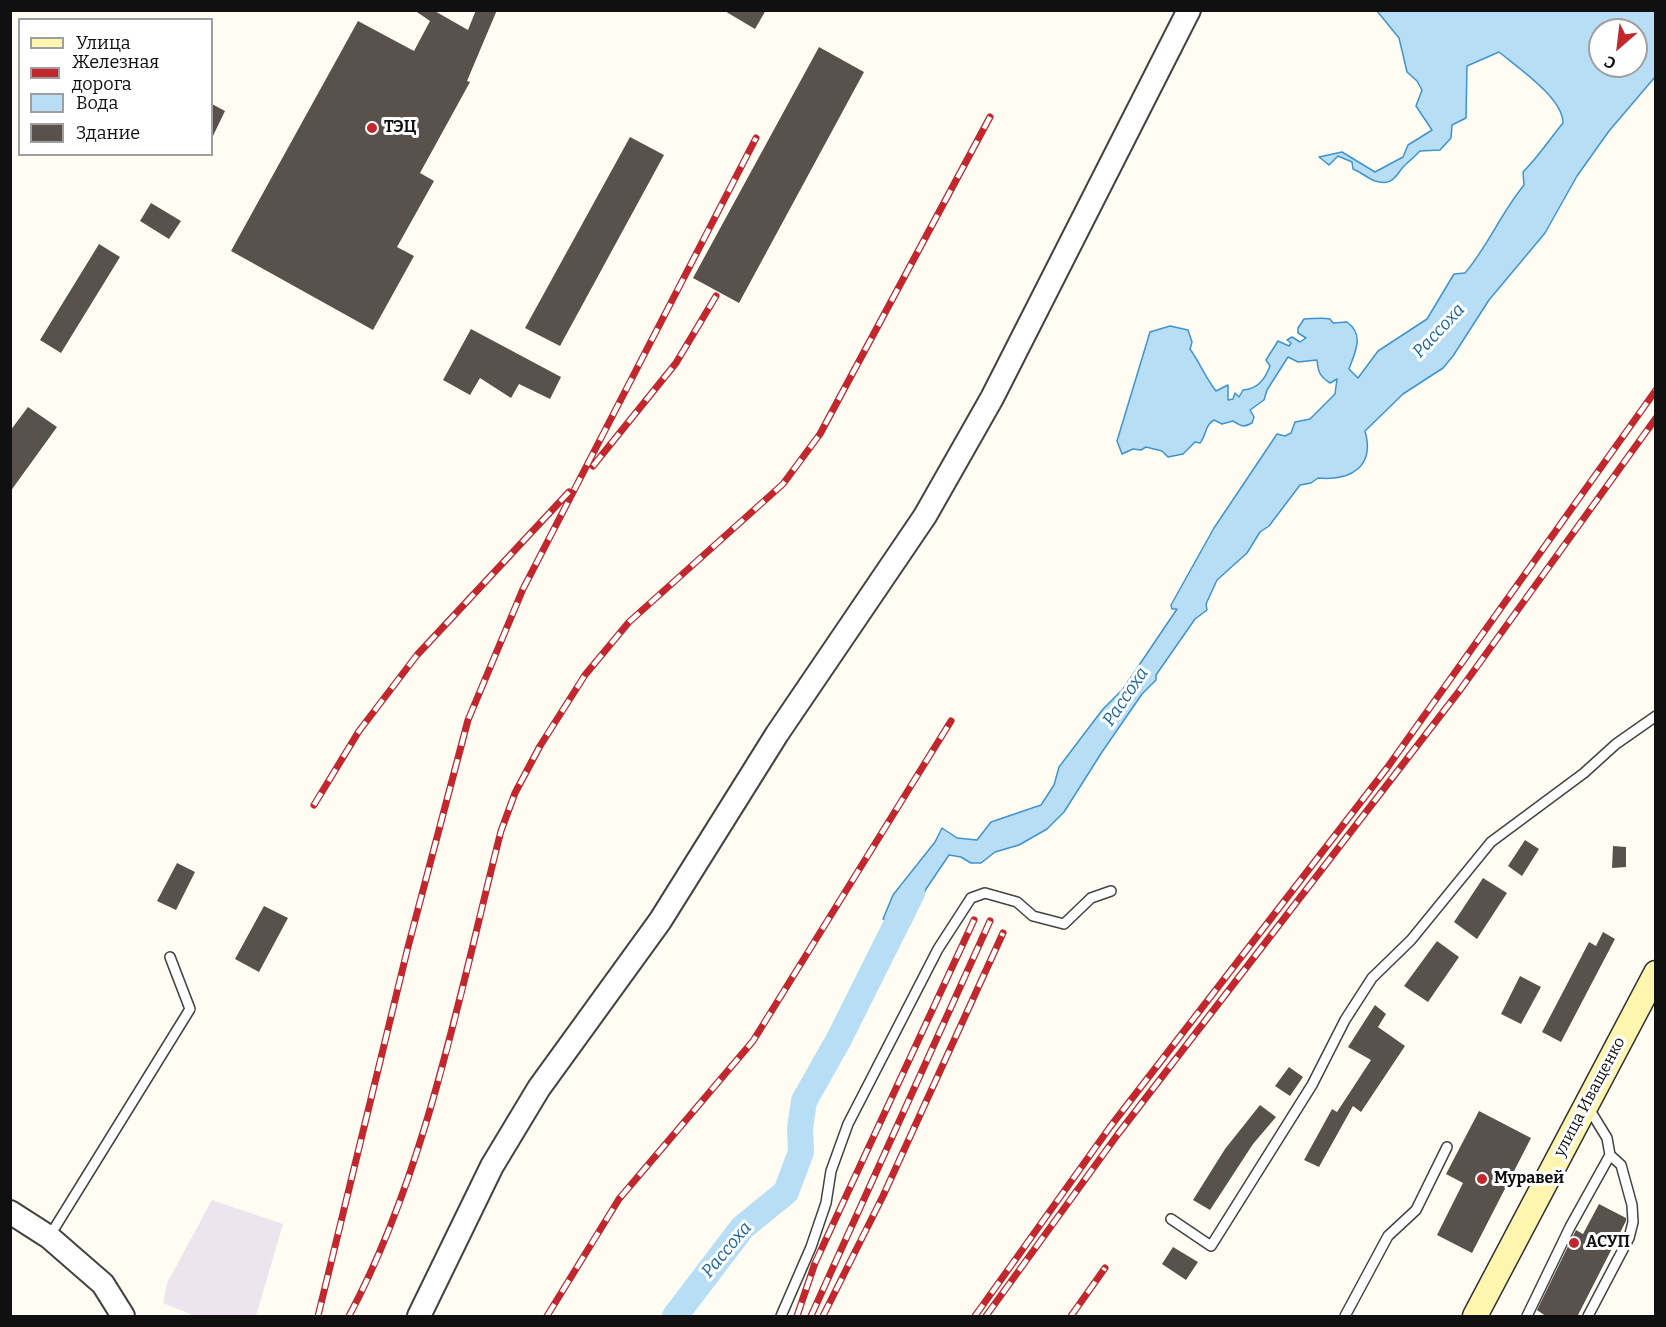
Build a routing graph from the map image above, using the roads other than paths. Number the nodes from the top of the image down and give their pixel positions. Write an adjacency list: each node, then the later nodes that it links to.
1 (1189, 10): 13 (street)
2 (1656, 716): 10 (lane)
3 (1111, 891): 14 (lane)
4 (170, 957): 11 (lane)
5 (1656, 973): 6 (main road, улица Иващенко)
6 (1587, 1105): 8 (lane); 16 (main road, улица Иващенко)
7 (1447, 1147): 15 (lane)
8 (1610, 1155): 17 (lane); 18 (lane)
9 (10, 1212): 11 (street)
10 (1171, 1219)
11 (49, 1236): 12 (street)
12 (123, 1317)
13 (419, 1317)
14 (781, 1317)
15 (1345, 1317)
16 (1475, 1317)
17 (1527, 1317)
18 (1588, 1317)

